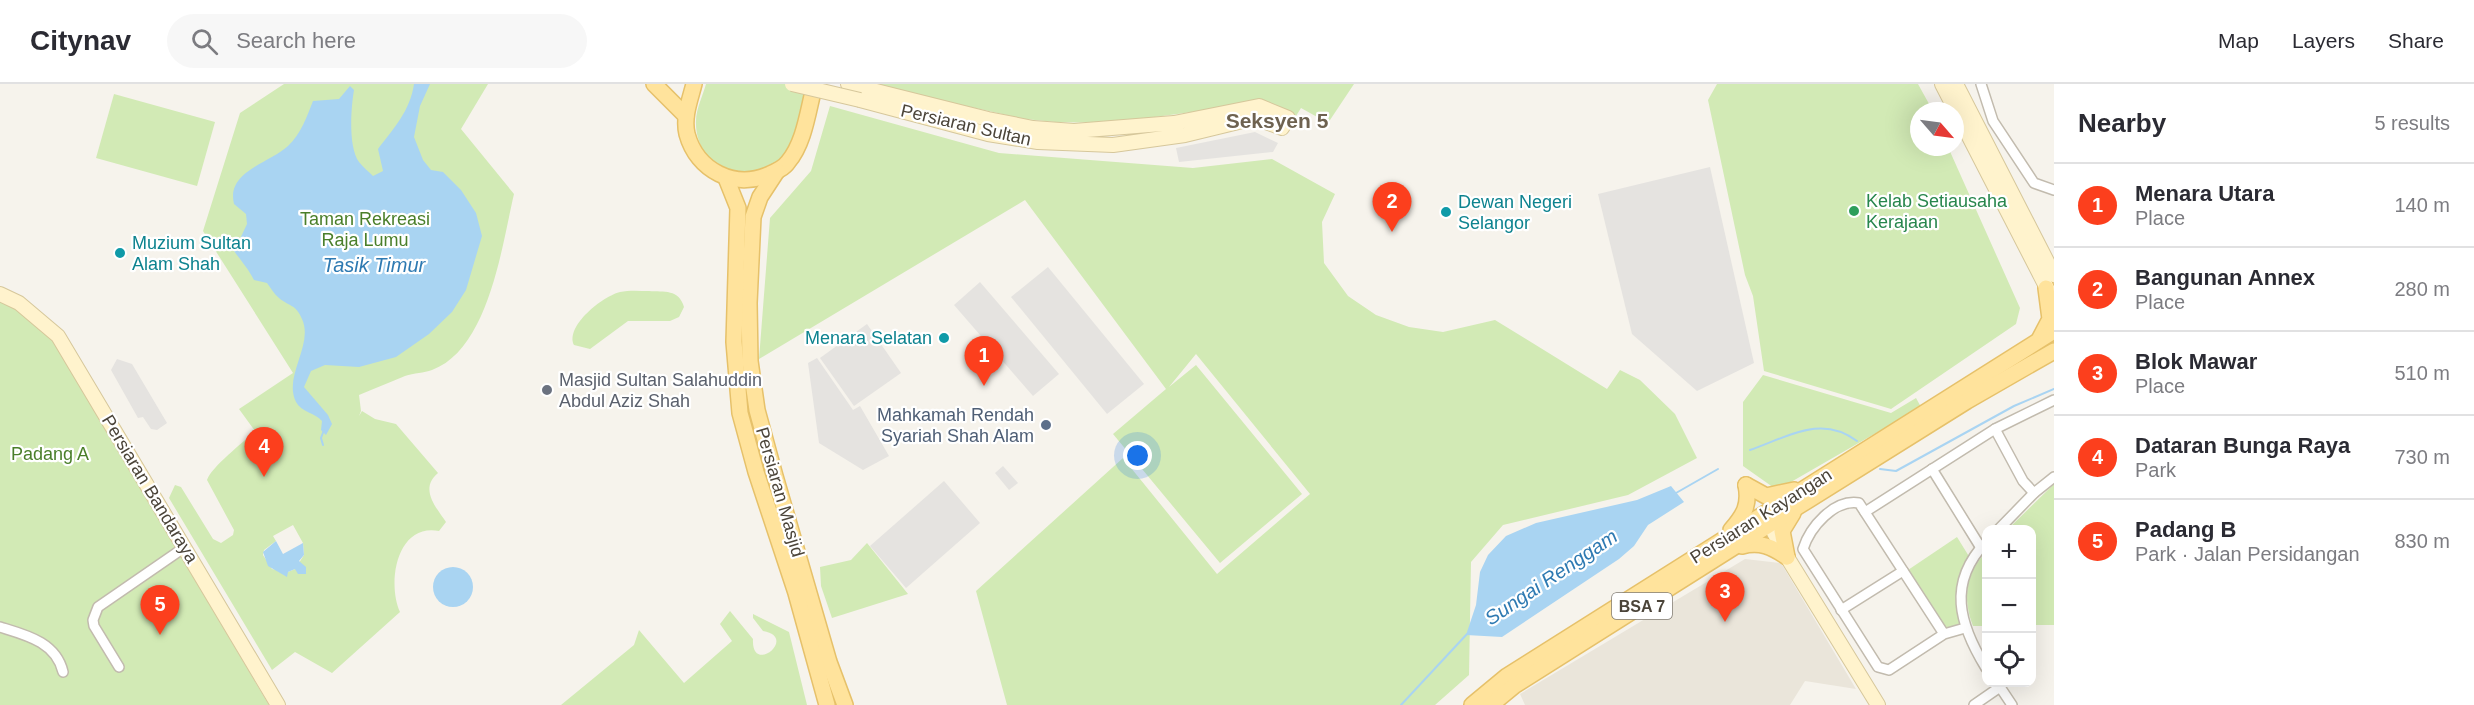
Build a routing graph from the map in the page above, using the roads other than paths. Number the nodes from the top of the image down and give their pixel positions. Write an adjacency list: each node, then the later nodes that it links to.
1 (654, 84): 10 (main road)
2 (694, 84): 10 (main road)
3 (792, 84): 9 (main road, Persiaran Sultan, bridge)
4 (815, 84): 12 (main road, Persiaran Masjid)
5 (848, 84): 9 (main road, Persiaran Sultan)
6 (1942, 84): 15 (main road)
7 (1956, 84): 15 (main road)
8 (1981, 84): 14 (street)
9 (862, 94): 11 (main road, Persiaran Sultan)
10 (686, 116): 13 (main road)
11 (1285, 123)
12 (777, 171): 13 (main road); 44 (main road, Persiaran Masjid)
13 (726, 178): 50 (main road, Persiaran Masjid)
14 (2054, 190)
15 (2050, 282): 17 (main road); 19 (main road)
16 (0, 294): 35 (main road, Persiaran Bandaraya)
17 (2054, 302)
18 (2054, 331): 19 (main road, Persiaran Kayangan / BSA 7)
19 (2038, 341): 27 (main road, Persiaran Kayangan / BSA 7)
20 (2054, 345): 22 (main road, BSA 7)
21 (2054, 351): 22 (main road, Persiaran Kayangan / BSA 7)
22 (2033, 362): 29 (main road, Persiaran Kayangan / BSA 7)
23 (2054, 400): 24 (street)
24 (1995, 429): 25 (street); 28 (street)
25 (1932, 469): 30 (street); 33 (street)
26 (2054, 477): 28 (street)
27 (1816, 481): 31 (main road, Persiaran Kayangan / BSA 7); 34 (main road)
28 (2034, 493): 32 (street)
29 (1799, 506): 31 (main road, Persiaran Kayangan / BSA 7); 37 (main road)
30 (1865, 512): 38 (street); 39 (street)
31 (1767, 520): 34 (main road, Persiaran Kayangan / BSA 7); 37 (main road)
32 (2003, 525)
33 (1982, 542)
34 (1726, 545): 37 (main road); 53 (main road, Persiaran Kayangan / BSA 7); 54 (main road, Persiaran Kayangan / BSA 7)
35 (185, 547): 45 (street); 49 (main road, Persiaran Bandaraya)
36 (1982, 547): 41 (street)
37 (1787, 557): 55 (main road)
38 (1904, 571): 39 (street); 42 (street)
39 (1842, 610): 42 (street)
40 (0, 627): 46 (street)
41 (1965, 628): 42 (street); 43 (street)
42 (1944, 633)
43 (1982, 660)
44 (829, 662): 51 (main road); 52 (main road, Persiaran Masjid)
45 (119, 667)
46 (63, 672)
47 (1996, 687): 56 (street)
48 (1999, 687): 57 (street)
49 (278, 705)
50 (827, 705)
51 (840, 705)
52 (845, 705)
53 (1473, 705)
54 (1491, 705)
55 (1878, 705)
56 (1974, 705)
57 (2012, 705)

